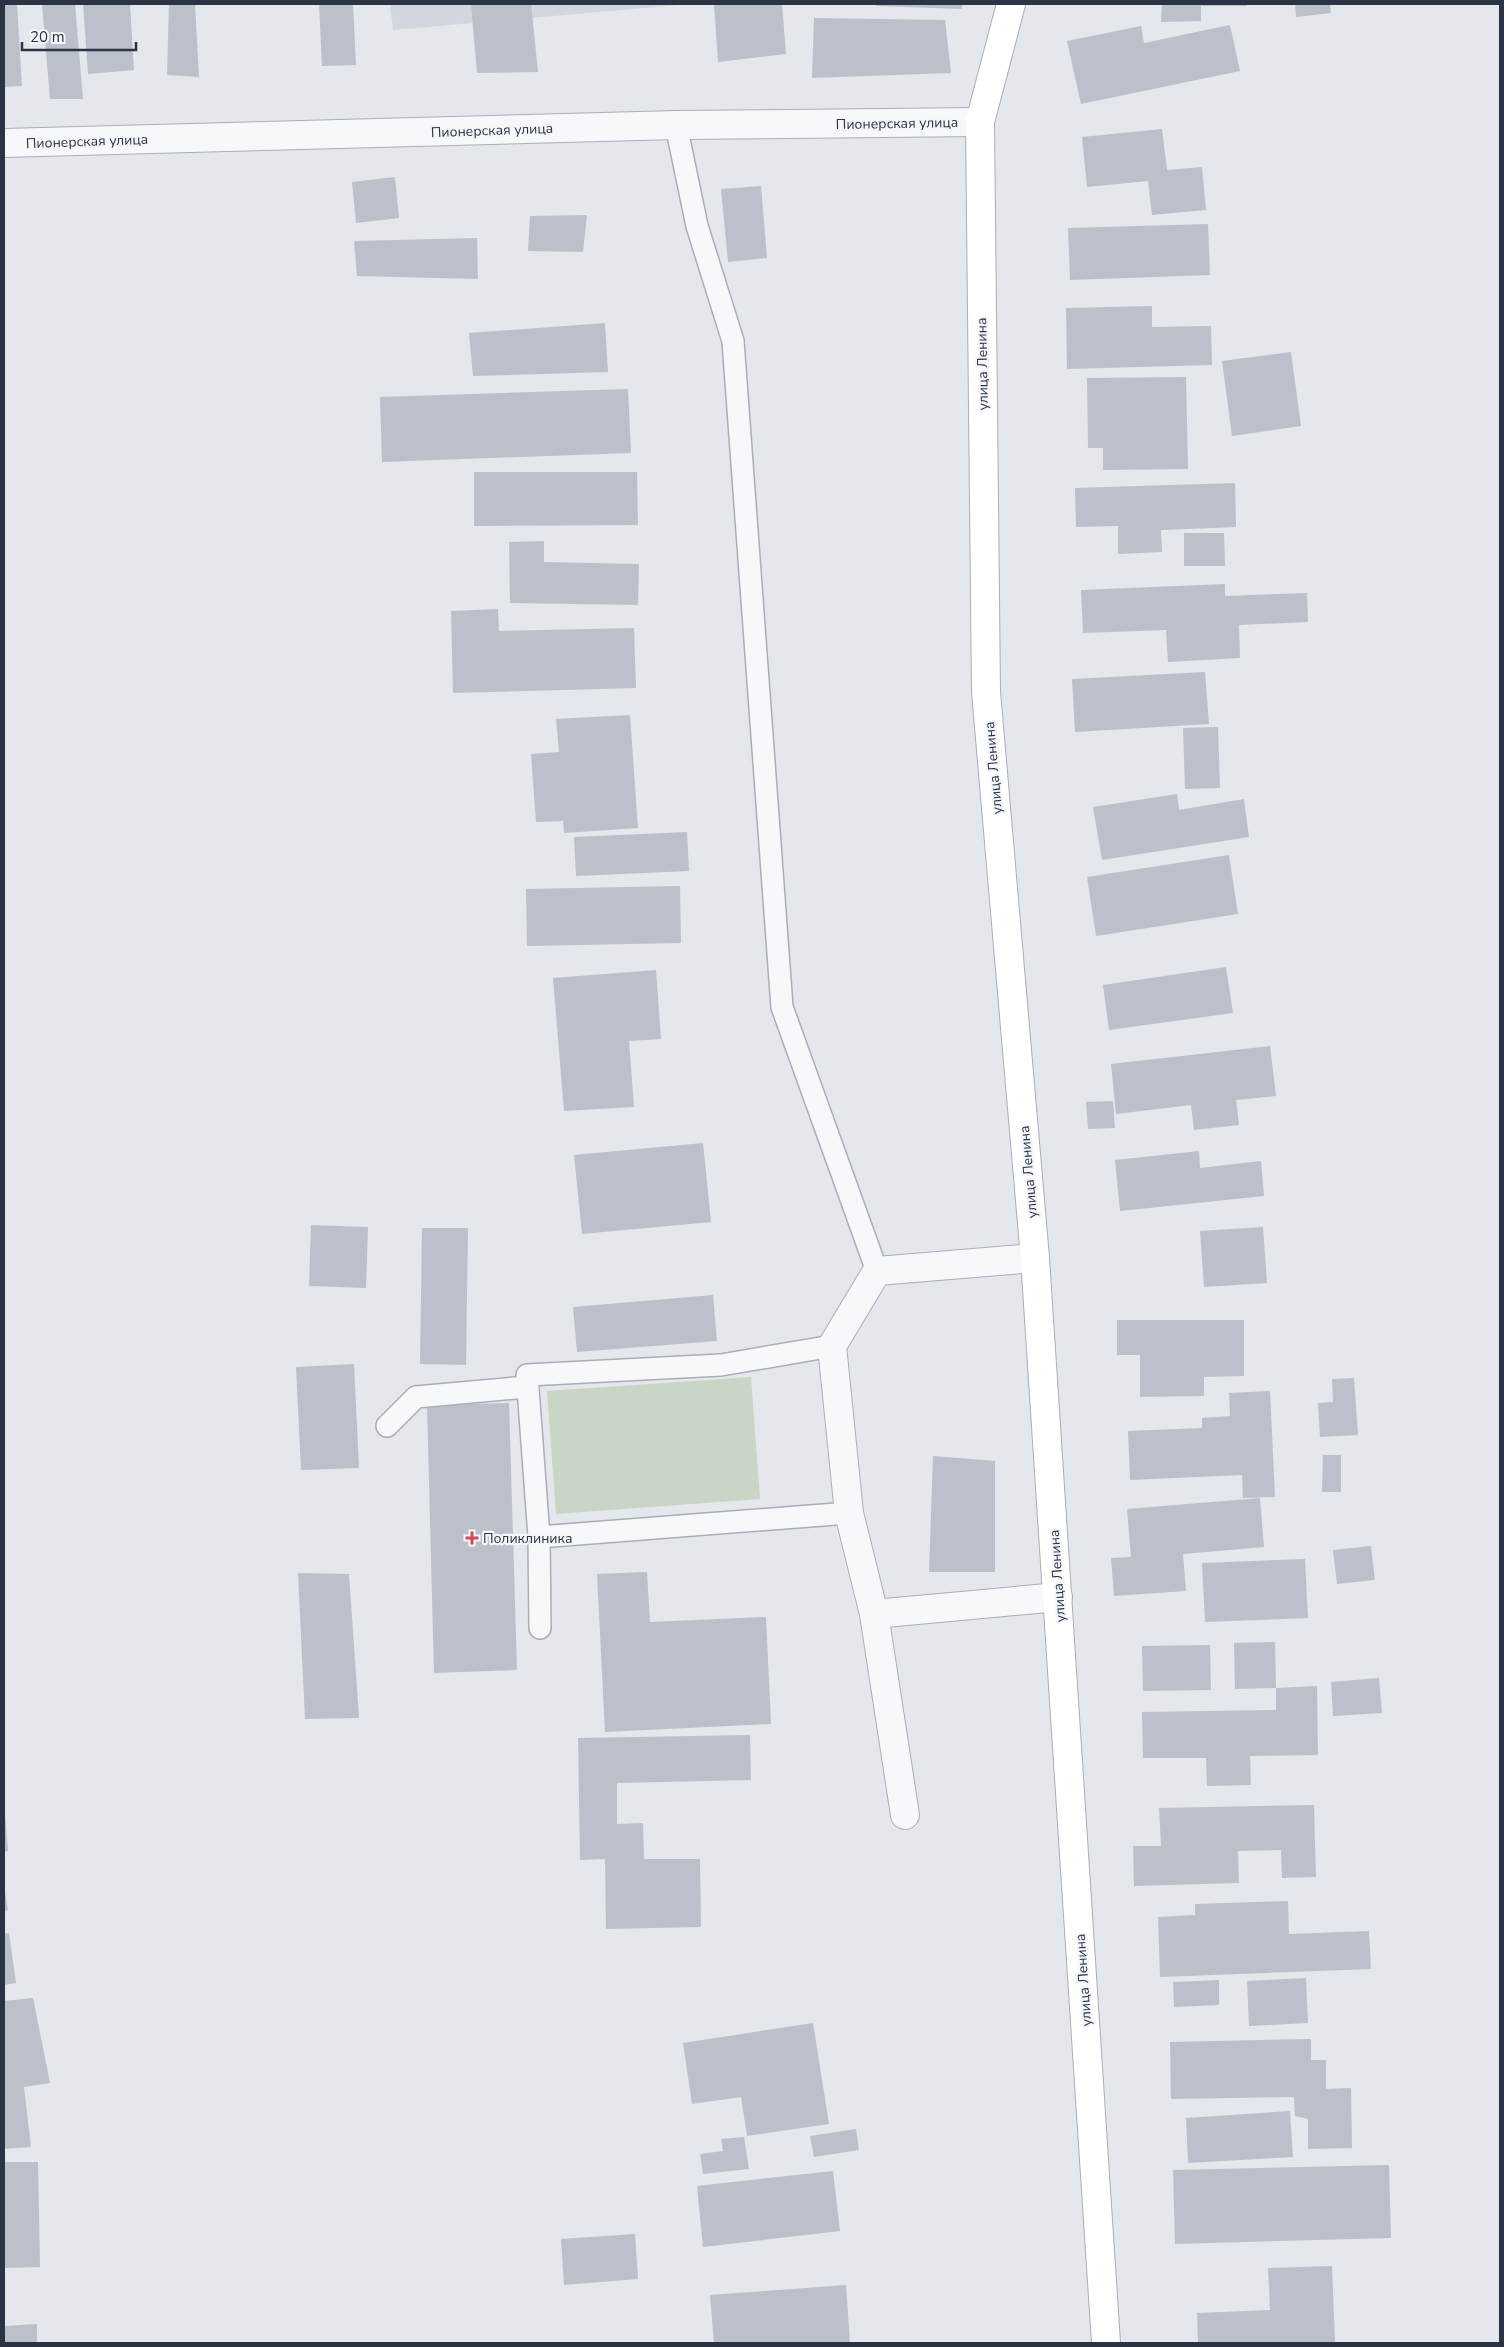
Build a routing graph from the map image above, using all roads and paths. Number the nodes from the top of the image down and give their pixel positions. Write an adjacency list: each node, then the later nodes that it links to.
1 (1011, 4): 2 (street, улица Ленина)
2 (980, 122): 3 (street, Пионерская улица); 5 (street, улица Ленина)
3 (676, 125): 4 (street, Пионерская улица); 6 (lane)
4 (4, 143)
5 (1035, 1258): 6 (street); 12 (street, улица Ленина)
6 (877, 1271): 7 (street)
7 (832, 1346): 8 (lane); 10 (street)
8 (526, 1387): 9 (lane); 11 (lane)
9 (387, 1426)
10 (849, 1513): 11 (lane); 13 (street)
11 (539, 1537): 14 (lane)
12 (1058, 1597): 13 (street); 16 (street, улица Ленина)
13 (874, 1614): 15 (street)
14 (540, 1628)
15 (905, 1815)
16 (1106, 2343)

